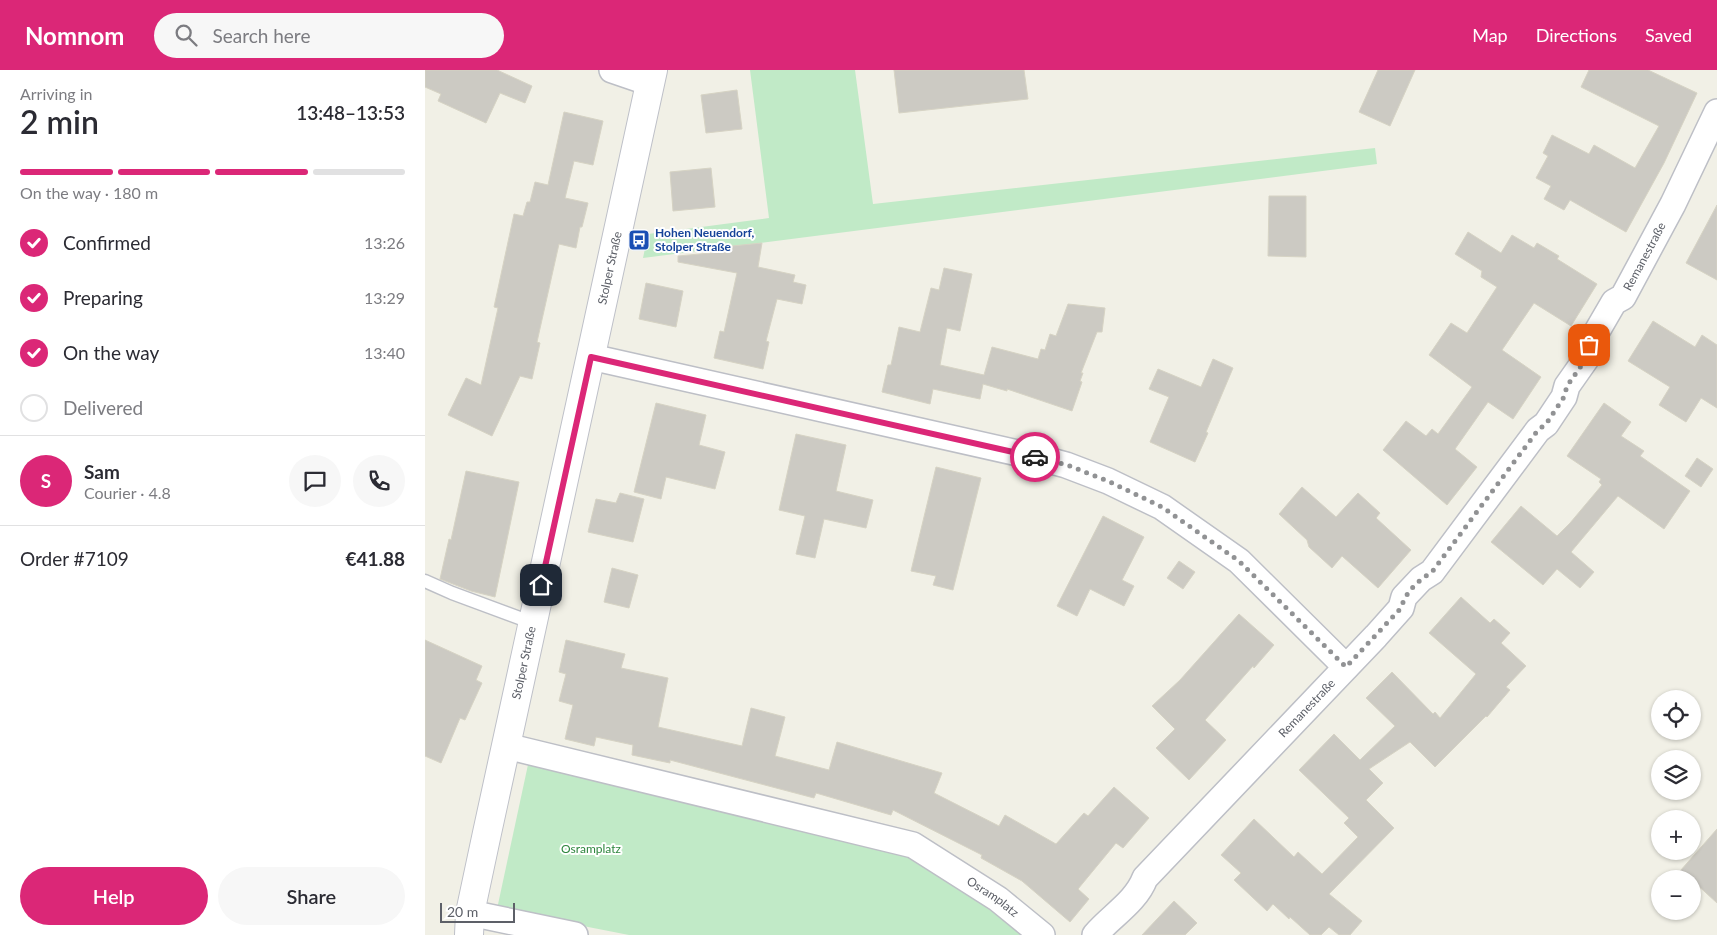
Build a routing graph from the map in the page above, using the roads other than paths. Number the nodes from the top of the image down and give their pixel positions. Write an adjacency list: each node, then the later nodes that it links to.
1 (612, 70): 2 (street)
2 (652, 77): 4 (main road, Stolper Straße)
3 (1717, 112): 7 (street, Remanestraße)
4 (591, 357): 6 (main road, Stolper Straße); 7 (street)
5 (425, 581): 6 (lane)
6 (533, 624): 8 (main road, Stolper Straße)
7 (1346, 667): 12 (street, Remanestraße)
8 (506, 746): 9 (main road, Stolper Straße); 11 (street, Osramplatz)
9 (470, 924): 10 (street)
10 (575, 935)
11 (1042, 935)
12 (1095, 935)

